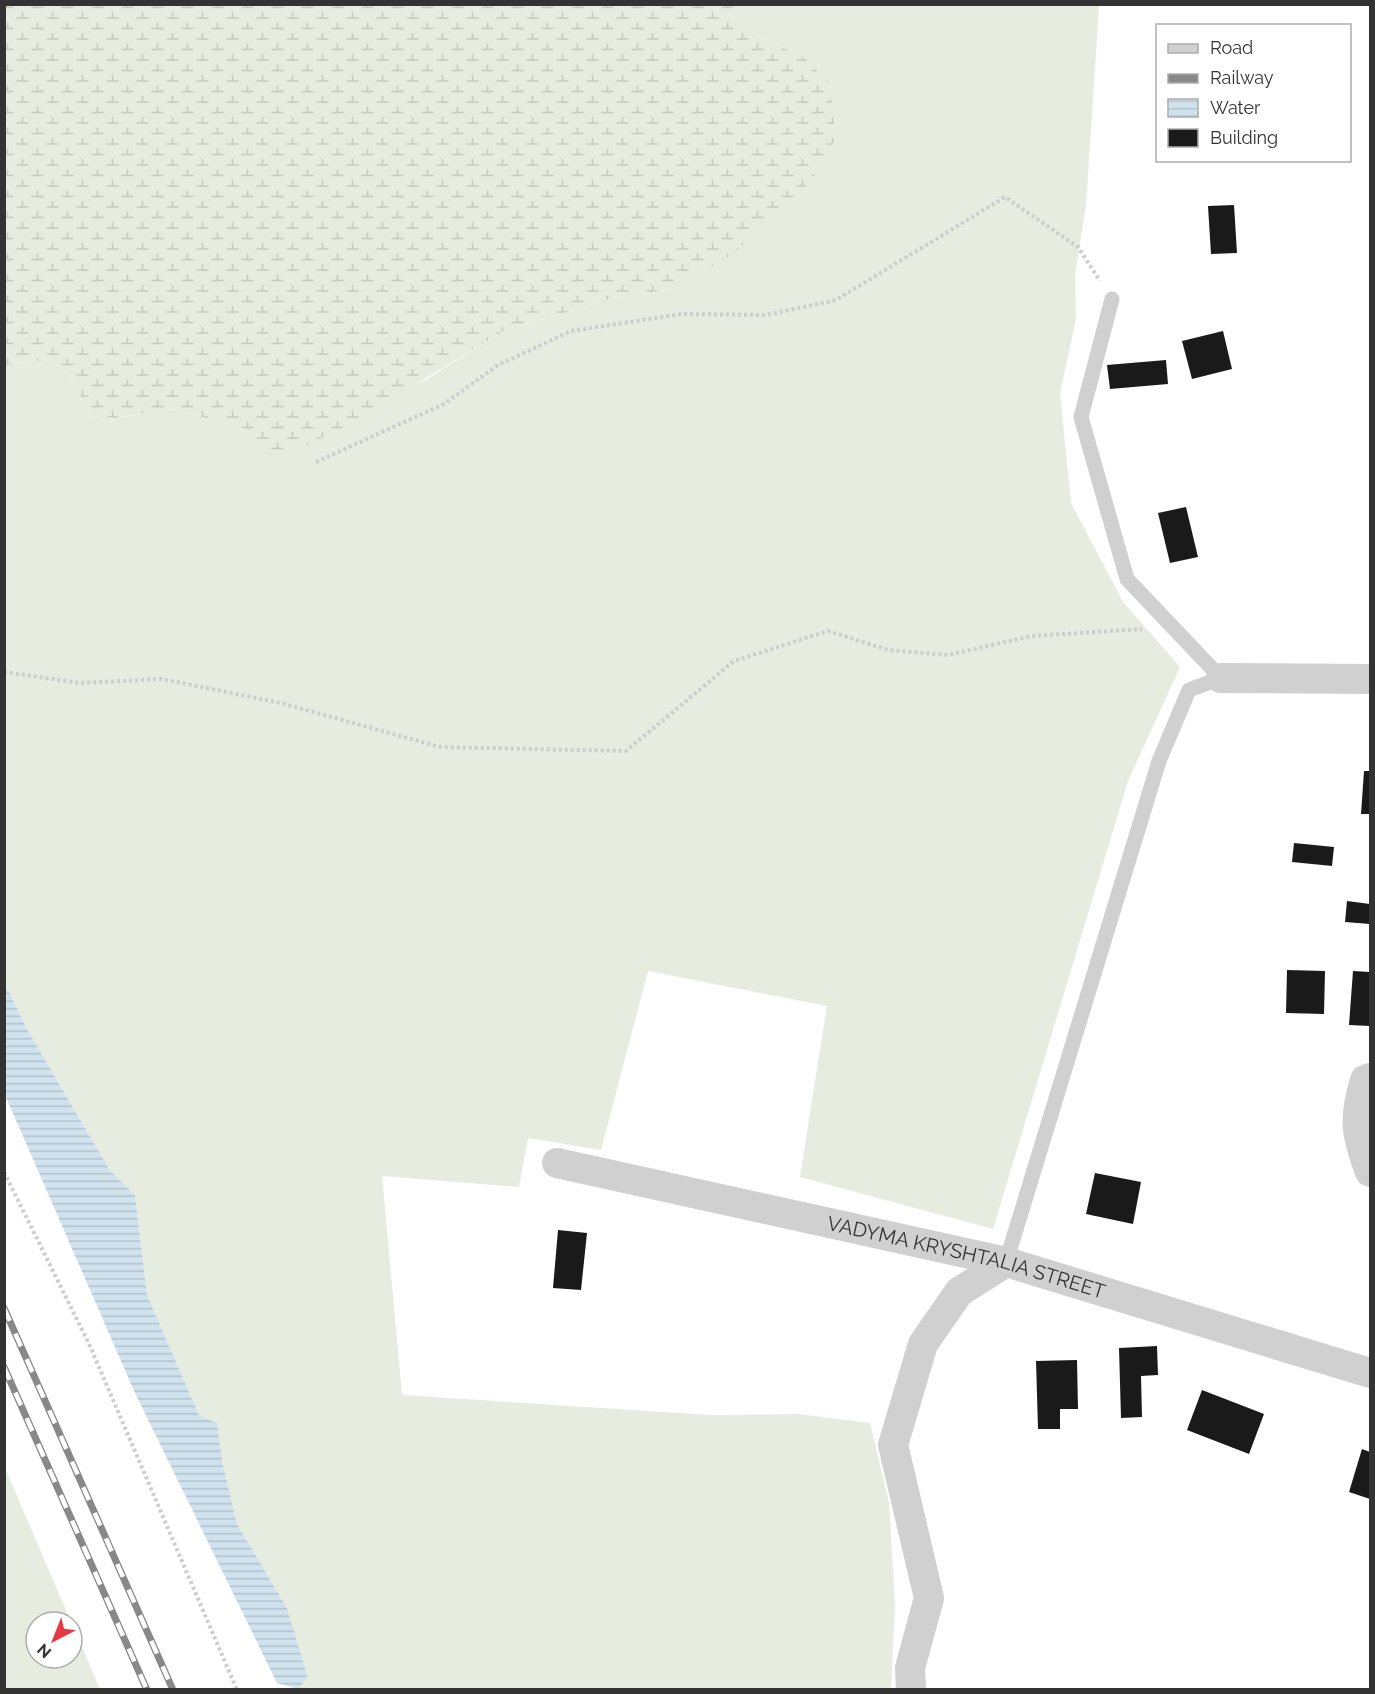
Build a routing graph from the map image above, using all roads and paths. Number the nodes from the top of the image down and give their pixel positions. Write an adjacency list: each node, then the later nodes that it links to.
1 (1112, 299): 2 (path); 3 (lane)
2 (316, 462)
3 (1173, 625): 4 (path); 5 (lane)
4 (4, 672)
5 (1221, 678): 6 (street); 11 (lane)
6 (1371, 679)
7 (1371, 1078): 10 (street)
8 (556, 1163): 11 (street, VADYMA KRYSHTALIA STREET)
9 (4, 1172): 13 (path)
10 (1371, 1172)
11 (1006, 1262): 12 (street, VADYMA KRYSHTALIA STREET); 14 (street)
12 (1371, 1373)
13 (237, 1689)
14 (911, 1689)

